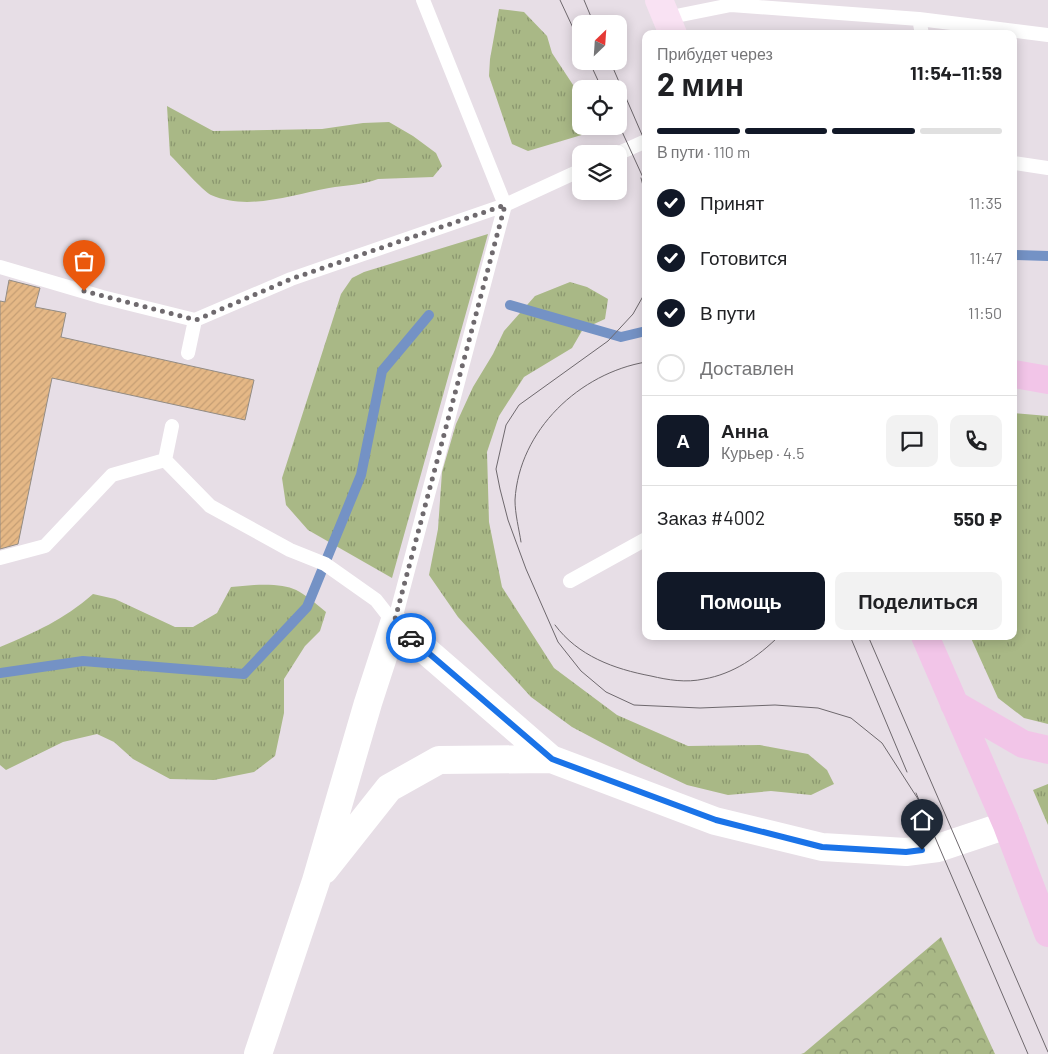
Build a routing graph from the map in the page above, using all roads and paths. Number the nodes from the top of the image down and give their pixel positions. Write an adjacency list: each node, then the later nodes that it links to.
1 (422, 0): 13 (lane)
2 (666, 17): 3 (lane)
3 (919, 18): 4 (lane); 5 (lane)
4 (921, 30)
5 (1010, 30)
6 (1017, 31): 7 (lane)
7 (1048, 35)
8 (642, 144): 9 (lane)
9 (627, 150)
10 (1017, 164): 11 (lane)
11 (1048, 168)
12 (572, 174): 13 (lane)
13 (505, 205): 15 (lane); 24 (lane)
14 (0, 267): 15 (lane)
15 (196, 320): 16 (lane)
16 (188, 353)
17 (1017, 375): 18 (main road)
18 (1048, 380)
19 (172, 426): 20 (lane)
20 (165, 460): 22 (lane); 24 (lane)
21 (642, 541): 23 (lane)
22 (0, 558)
23 (570, 581)
24 (394, 623): 28 (street); 30 (street)
25 (927, 640): 26 (main road)
26 (954, 704): 27 (main road); 29 (main road)
27 (1048, 750)
28 (552, 759): 29 (street); 30 (street)
29 (1007, 825): 31 (main road)
30 (316, 881): 32 (street)
31 (1048, 933)
32 (258, 1054)

